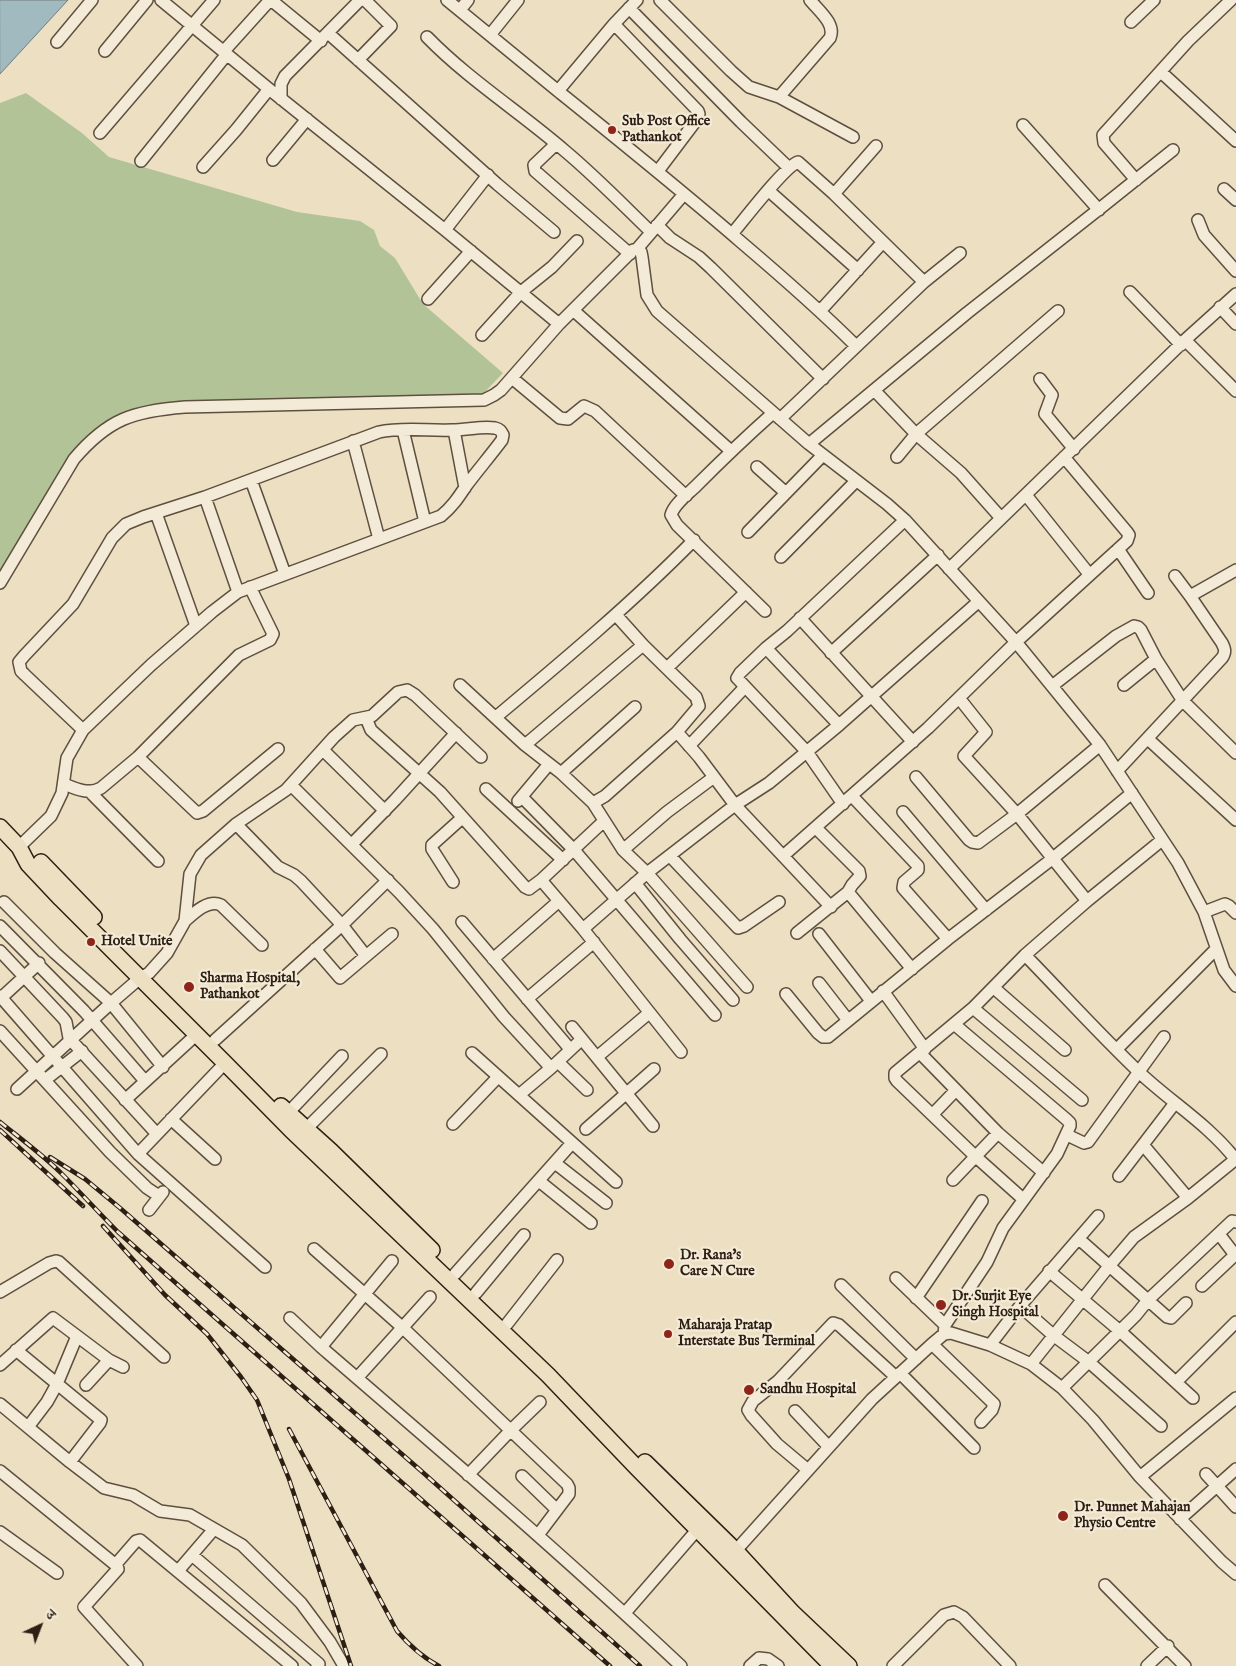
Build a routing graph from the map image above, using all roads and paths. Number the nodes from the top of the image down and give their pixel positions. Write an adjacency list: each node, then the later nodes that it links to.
1 (92, 0): 22 (street)
2 (147, 0): 23 (street)
3 (161, 0): 18 (street)
4 (214, 0): 18 (street)
5 (271, 0): 20 (street); 24 (street)
6 (447, 0): 15 (street)
7 (468, 0): 15 (street)
8 (518, 0): 19 (street)
9 (660, 0): 29 (street)
10 (810, 0): 29 (street)
11 (1154, 0): 16 (street)
12 (1231, 0): 26 (street)
13 (358, 1): 20 (street); 25 (street)
14 (633, 4): 17 (street); 42 (street)
15 (460, 10): 19 (street)
16 (1131, 22)
17 (614, 24): 28 (street); 43 (street)
18 (192, 26): 24 (street); 33 (street)
19 (490, 35): 28 (street)
20 (325, 37): 25 (street); 30 (street)
21 (427, 37): 36 (street)
22 (57, 42)
23 (105, 51)
24 (226, 53): 27 (street); 40 (street)
25 (358, 60): 44 (street)
26 (1161, 72): 35 (street); 45 (street)
27 (269, 89): 30 (street); 41 (street)
28 (558, 91): 43 (street)
29 (779, 97): 34 (street)
30 (281, 99): 31 (street)
31 (307, 119): 39 (street); 54 (street)
32 (1023, 125): 51 (street)
33 (100, 133)
34 (853, 138)
35 (1236, 141)
36 (556, 144): 53 (street); 60 (street)
37 (876, 146): 49 (street)
38 (1173, 150): 45 (street)
39 (273, 160)
40 (141, 161)
41 (203, 168)
42 (789, 168): 47 (street); 49 (street)
43 (658, 171): 48 (street)
44 (488, 175): 54 (street); 55 (street)
45 (1136, 180): 51 (street)
46 (1224, 189): 50 (street)
47 (769, 191): 56 (street); 62 (street)
48 (684, 194): 53 (street); 56 (street)
49 (834, 194): 58 (street)
50 (1236, 200)
51 (1099, 210): 81 (street)
52 (1198, 220): 63 (street)
53 (654, 229): 60 (street); 79 (street)
54 (446, 230): 59 (street)
55 (554, 232)
56 (732, 234): 71 (street)
57 (577, 242): 65 (street)
58 (883, 242): 62 (street); 64 (street)
59 (471, 251): 65 (street); 68 (street)
60 (633, 252): 70 (street); 83 (street)
61 (960, 253): 64 (street)
62 (858, 270): 71 (street)
63 (1236, 271)
64 (924, 282): 77 (street)
65 (521, 292): 73 (street); 75 (street)
66 (1130, 292): 76 (street)
67 (1236, 294): 69 (street)
68 (428, 299)
69 (1220, 308): 74 (street); 76 (street)
70 (573, 310): 73 (street); 90 (street)
71 (821, 310): 77 (street)
72 (1058, 311): 86 (street)
73 (559, 324): 78 (street)
74 (1236, 324)
75 (482, 335)
76 (1183, 342): 82 (street); 89 (street)
77 (856, 346): 79 (street)
78 (512, 378): 100 (street); 117 (street)
79 (823, 379): 83 (street)
80 (1040, 380): 89 (street)
81 (874, 390): 86 (street); 88 (street)
82 (1236, 391)
83 (776, 416): 88 (street); 90 (street)
84 (403, 430): 85 (street); 87 (street); 105 (street)
85 (454, 430): 97 (street); 97 (street)
86 (916, 434): 92 (street); 103 (street)
87 (353, 441): 95 (street); 107 (street)
88 (809, 444): 91 (street)
89 (1074, 449): 93 (street)
90 (731, 451): 100 (street)
91 (822, 455): 96 (street); 98 (street)
92 (897, 457)
93 (1064, 457): 99 (street); 109 (street)
94 (757, 467): 98 (street)
95 (251, 480): 101 (street); 114 (street)
96 (856, 481): 104 (street); 111 (street)
97 (465, 488): 105 (street)
98 (786, 494): 106 (street)
99 (1026, 494): 103 (street); 115 (street)
100 (686, 496): 108 (street)
101 (205, 497): 102 (street); 119 (street)
102 (156, 513): 127 (street); 145 (street)
103 (1001, 518): 112 (street)
104 (905, 520): 110 (street); 126 (street)
105 (425, 522): 107 (street)
106 (748, 532)
107 (379, 539): 114 (street)
108 (694, 540): 120 (street); 125 (street)
109 (1118, 549): 115 (street); 121 (street)
110 (938, 555): 112 (street); 131 (street)
111 (781, 557)
112 (949, 569): 123 (street)
113 (1236, 570): 122 (street)
114 (285, 574): 118 (street)
115 (1089, 574): 128 (street)
116 (1175, 576): 122 (street)
117 (0, 583)
118 (250, 587): 119 (street); 158 (street)
119 (238, 592): 127 (street)
120 (746, 592): 124 (street); 133 (street)
121 (1148, 593)
122 (1190, 596): 140 (street)
123 (978, 602): 128 (street); 138 (street)
124 (765, 611)
125 (616, 614): 129 (street); 142 (street)
126 (800, 618): 130 (street); 131 (street)
127 (196, 626): 145 (street)
128 (1016, 642): 136 (street); 139 (street)
129 (643, 645): 133 (street); 150 (street)
130 (766, 648): 137 (street); 144 (street)
131 (831, 653): 138 (street)
132 (1156, 660): 134 (street); 136 (street); 140 (street)
133 (666, 668): 146 (street)
134 (1124, 684)
135 (460, 685): 142 (street)
136 (1052, 686): 151 (street)
137 (745, 687): 152 (street); 155 (street)
138 (870, 696): 144 (street); 149 (street)
139 (959, 698): 149 (street); 178 (street)
140 (1183, 701): 148 (street); 156 (street)
141 (635, 707): 162 (street)
142 (496, 717): 150 (street)
143 (366, 718): 147 (street); 154 (street); 161 (street)
144 (839, 725): 155 (street)
145 (83, 730): 165 (street)
146 (677, 732): 152 (street); 172 (street)
147 (456, 733): 157 (street); 161 (street)
148 (1148, 739): 160 (street); 180 (street)
149 (913, 742): 170 (street)
150 (525, 745): 159 (street)
151 (1100, 745): 160 (street); 178 (street)
152 (689, 746): 163 (street)
153 (278, 749): 158 (street)
154 (322, 750): 166 (street); 176 (street)
155 (807, 752): 173 (street); 174 (street)
156 (1236, 753)
157 (481, 756)
158 (138, 757): 168 (street)
159 (548, 764): 162 (street); 171 (street)
160 (1117, 771): 169 (street)
161 (419, 773): 176 (street); 179 (street)
162 (561, 774): 172 (street)
163 (714, 777): 174 (street); 189 (street)
164 (916, 777): 178 (street)
165 (64, 784): 168 (street); 187 (street)
166 (291, 785): 182 (street); 186 (street)
167 (486, 789): 175 (street)
168 (89, 791): 194 (street)
169 (1132, 794): 185 (street); 192 (street)
170 (852, 796): 173 (street); 218 (street)
171 (522, 797): 175 (street); 188 (street)
172 (593, 803): 181 (street)
173 (843, 804): 184 (street)
174 (735, 805): 190 (street); 191 (street)
175 (510, 810): 193 (street)
176 (385, 811): 186 (street)
177 (904, 812): 207 (street)
178 (1017, 814): 192 (street)
179 (462, 818): 197 (street); 198 (street)
180 (1236, 820)
181 (604, 821): 188 (street); 189 (street)
182 (236, 824): 210 (street); 212 (street)
183 (0, 827): 187 (main road)
184 (816, 828): 191 (street); 200 (street)
185 (1162, 840): 203 (street); 208 (street)
186 (352, 844): 196 (street)
187 (19, 847): 229 (main road)
188 (574, 850): 193 (street); 201 (street)
189 (623, 850): 195 (street)
190 (670, 856): 195 (street); 205 (street)
191 (783, 856): 206 (street)
192 (1052, 859): 203 (street); 207 (street)
193 (563, 860): 197 (street)
194 (158, 861)
195 (647, 873): 199 (street); 233 (street)
196 (388, 880): 212 (street); 267 (street)
197 (541, 880): 202 (street)
198 (453, 882)
199 (635, 883): 201 (street); 239 (street)
200 (848, 892): 206 (street); 228 (street)
201 (617, 899): 214 (street); 244 (street)
202 (559, 901): 214 (street); 226 (street)
203 (1087, 901): 224 (street)
204 (4, 902): 241 (street)
205 (779, 902)
206 (831, 907): 215 (street)
207 (986, 910): 218 (street)
208 (1204, 912): 209 (street); 222 (street)
209 (1236, 913)
210 (185, 921): 220 (street); 229 (street)
211 (462, 922): 226 (street)
212 (342, 925): 221 (street); 225 (street)
213 (0, 926): 227 (street)
214 (583, 928): 219 (street)
215 (797, 933)
216 (392, 934): 225 (street)
217 (819, 934): 240 (street)
218 (948, 939): 228 (street)
219 (594, 942): 238 (street); 243 (street)
220 (262, 945)
221 (315, 949): 225 (street); 254 (street)
222 (1216, 949): 232 (street); 256 (street)
223 (0, 952): 230 (street)
224 (1025, 955): 234 (street); 256 (street)
225 (366, 956)
226 (493, 960): 238 (street)
227 (39, 963): 230 (street); 246 (street)
228 (912, 969): 235 (street)
229 (144, 975): 241 (street); 250 (main road); 254 (main road)
230 (25, 976): 237 (street); 253 (street)
231 (819, 983): 245 (street)
232 (1236, 986)
233 (747, 987)
234 (994, 988): 242 (street); 257 (street)
235 (883, 991): 240 (street); 259 (street)
236 (786, 994): 245 (street)
237 (1, 997): 264 (street)
238 (527, 999): 255 (street)
239 (733, 1000)
240 (870, 1001): 245 (street)
241 (110, 1003): 246 (street); 268 (street)
242 (973, 1008): 247 (street); 282 (street)
243 (649, 1013): 260 (street); 265 (street)
244 (715, 1015)
245 (847, 1019)
246 (92, 1020): 253 (street); 275 (street)
247 (954, 1024): 259 (street); 293 (street)
248 (572, 1027): 252 (street)
249 (0, 1031): 271 (street)
250 (197, 1034): 266 (main road); 268 (street)
251 (1164, 1038): 272 (street)
252 (582, 1039): 255 (street); 265 (street)
253 (70, 1040): 258 (street); 264 (street)
254 (215, 1040): 284 (main road)
255 (570, 1049): 267 (street)
256 (1117, 1049): 272 (street)
257 (1065, 1050)
258 (82, 1051): 269 (street); 281 (street)
259 (922, 1051): 278 (street); 285 (street)
260 (680, 1052)
261 (472, 1053): 273 (street)
262 (381, 1054): 289 (street)
263 (342, 1056): 284 (street)
264 (52, 1057): 269 (street); 271 (street)
265 (597, 1057): 279 (street)
266 (225, 1062): 286 (street); 388 (main road)
267 (554, 1065): 277 (street); 280 (street)
268 (163, 1067): 275 (street)
269 (62, 1068): 274 (street); 296 (street)
270 (654, 1069): 279 (street)
271 (37, 1071): 274 (street); 276 (street)
272 (1140, 1072): 283 (street); 293 (street)
273 (498, 1077): 280 (street); 287 (street)
274 (45, 1080): 307 (street)
275 (145, 1081): 281 (street)
276 (17, 1089)
277 (587, 1090)
278 (956, 1090): 285 (street); 291 (street)
279 (626, 1093): 288 (street); 290 (street)
280 (519, 1095): 294 (street)
281 (125, 1100): 292 (street)
282 (1082, 1100)
283 (1175, 1104): 295 (street); 299 (street)
284 (288, 1113): 289 (main road)
285 (933, 1114): 297 (street)
286 (171, 1119): 292 (street); 298 (street)
287 (452, 1124)
288 (653, 1126)
289 (306, 1128): 326 (main road)
290 (586, 1129)
291 (998, 1133): 297 (street); 301 (street)
292 (157, 1134): 296 (street)
293 (1067, 1135): 301 (street)
294 (572, 1143): 300 (street); 305 (street)
295 (1144, 1146): 302 (street); 308 (street)
296 (138, 1154): 306 (street)
297 (975, 1156): 303 (street); 309 (street)
298 (215, 1159)
299 (1236, 1159): 308 (street)
300 (555, 1163): 304 (street); 311 (street)
301 (1044, 1173): 309 (street)
302 (1119, 1176)
303 (953, 1180)
304 (539, 1181): 315 (street); 326 (street)
305 (616, 1182)
306 (171, 1184): 307 (street); 324 (street)
307 (159, 1196): 312 (street)
308 (1188, 1198): 323 (street)
309 (1023, 1199): 343 (street)
310 (982, 1201): 334 (street)
311 (606, 1203)
312 (149, 1210)
313 (1098, 1216): 318 (street)
314 (1236, 1222): 316 (street)
315 (591, 1223)
316 (1218, 1234): 320 (street); 336 (street)
317 (524, 1235): 331 (street)
318 (1079, 1239): 323 (street); 325 (street)
319 (314, 1249): 332 (street)
320 (1236, 1255): 329 (street)
321 (557, 1260): 341 (street)
322 (392, 1261): 332 (street)
323 (1110, 1265): 335 (street); 336 (street)
324 (265, 1266)
325 (1050, 1271): 335 (street); 338 (street)
326 (455, 1274): 331 (main road)
327 (896, 1278): 334 (street)
328 (841, 1285): 352 (street)
329 (1202, 1286)
330 (0, 1292): 351 (street)
331 (476, 1293): 341 (main road)
332 (365, 1294): 342 (street); 349 (street)
333 (430, 1297): 342 (street)
334 (916, 1298): 343 (street)
335 (1083, 1299): 344 (street); 345 (street)
336 (1148, 1300): 337 (street); 344 (street)
337 (1186, 1303)
338 (1020, 1306): 345 (street); 348 (street)
339 (290, 1318): 349 (street)
340 (1236, 1322): 360 (street)
341 (507, 1324): 392 (main road)
342 (404, 1328): 359 (street); 372 (street)
343 (945, 1330): 347 (street); 348 (street)
344 (1120, 1331): 354 (street); 360 (street)
345 (1053, 1335): 354 (street); 355 (street)
346 (77, 1336): 350 (street); 353 (street); 361 (street)
347 (932, 1344): 352 (street); 369 (street)
348 (990, 1345): 355 (street)
349 (321, 1347): 359 (street)
350 (16, 1350): 356 (street); 361 (street)
351 (164, 1357)
352 (916, 1359): 358 (street)
353 (109, 1360): 357 (street); 362 (street)
354 (1090, 1362): 363 (street); 370 (street)
355 (1031, 1364): 363 (street)
356 (0, 1366)
357 (123, 1367)
358 (898, 1375): 373 (street); 374 (street); 377 (street)
359 (357, 1378): 380 (street)
360 (1176, 1382): 364 (street)
361 (57, 1384): 371 (street); 375 (street)
362 (86, 1385)
363 (1062, 1388): 382 (street)
364 (1193, 1398)
365 (1236, 1398): 382 (street)
366 (540, 1402): 372 (street)
367 (1, 1406): 371 (street)
368 (795, 1411): 373 (street)
369 (981, 1422)
370 (1161, 1426)
371 (28, 1427): 375 (street)
372 (511, 1430): 380 (street); 385 (street)
373 (828, 1446): 377 (street)
374 (974, 1448)
375 (70, 1462): 387 (street)
376 (1236, 1469): 383 (street)
377 (808, 1470): 392 (street)
378 (0, 1471): 393 (street)
379 (1206, 1474): 383 (street)
380 (468, 1475): 390 (street)
381 (522, 1476): 385 (street)
382 (1140, 1477): 386 (street)
383 (1217, 1486): 384 (street); 386 (street)
384 (1236, 1507)
385 (558, 1510): 390 (street)
386 (1180, 1519): 396 (street)
387 (214, 1528): 391 (street); 403 (street)
388 (697, 1530): 392 (main road); 398 (street)
389 (0, 1532): 395 (street)
390 (538, 1535): 398 (street)
391 (192, 1555): 394 (street); 400 (street)
392 (731, 1555): 407 (main road); 408 (main road)
393 (116, 1564): 394 (street); 401 (street)
394 (178, 1571): 402 (street)
395 (57, 1573)
396 (1236, 1574)
397 (1105, 1585): 399 (street)
398 (625, 1613): 404 (street)
399 (1168, 1646): 411 (street); 412 (street)
400 (318, 1665): 403 (street)
401 (137, 1666)
402 (292, 1666)
403 (342, 1666)
404 (681, 1666)
405 (750, 1666): 406 (street)
406 (778, 1666)
407 (832, 1666)
408 (848, 1666)
409 (893, 1666): 410 (street)
410 (1010, 1666)
411 (1146, 1666)
412 (1185, 1666)

